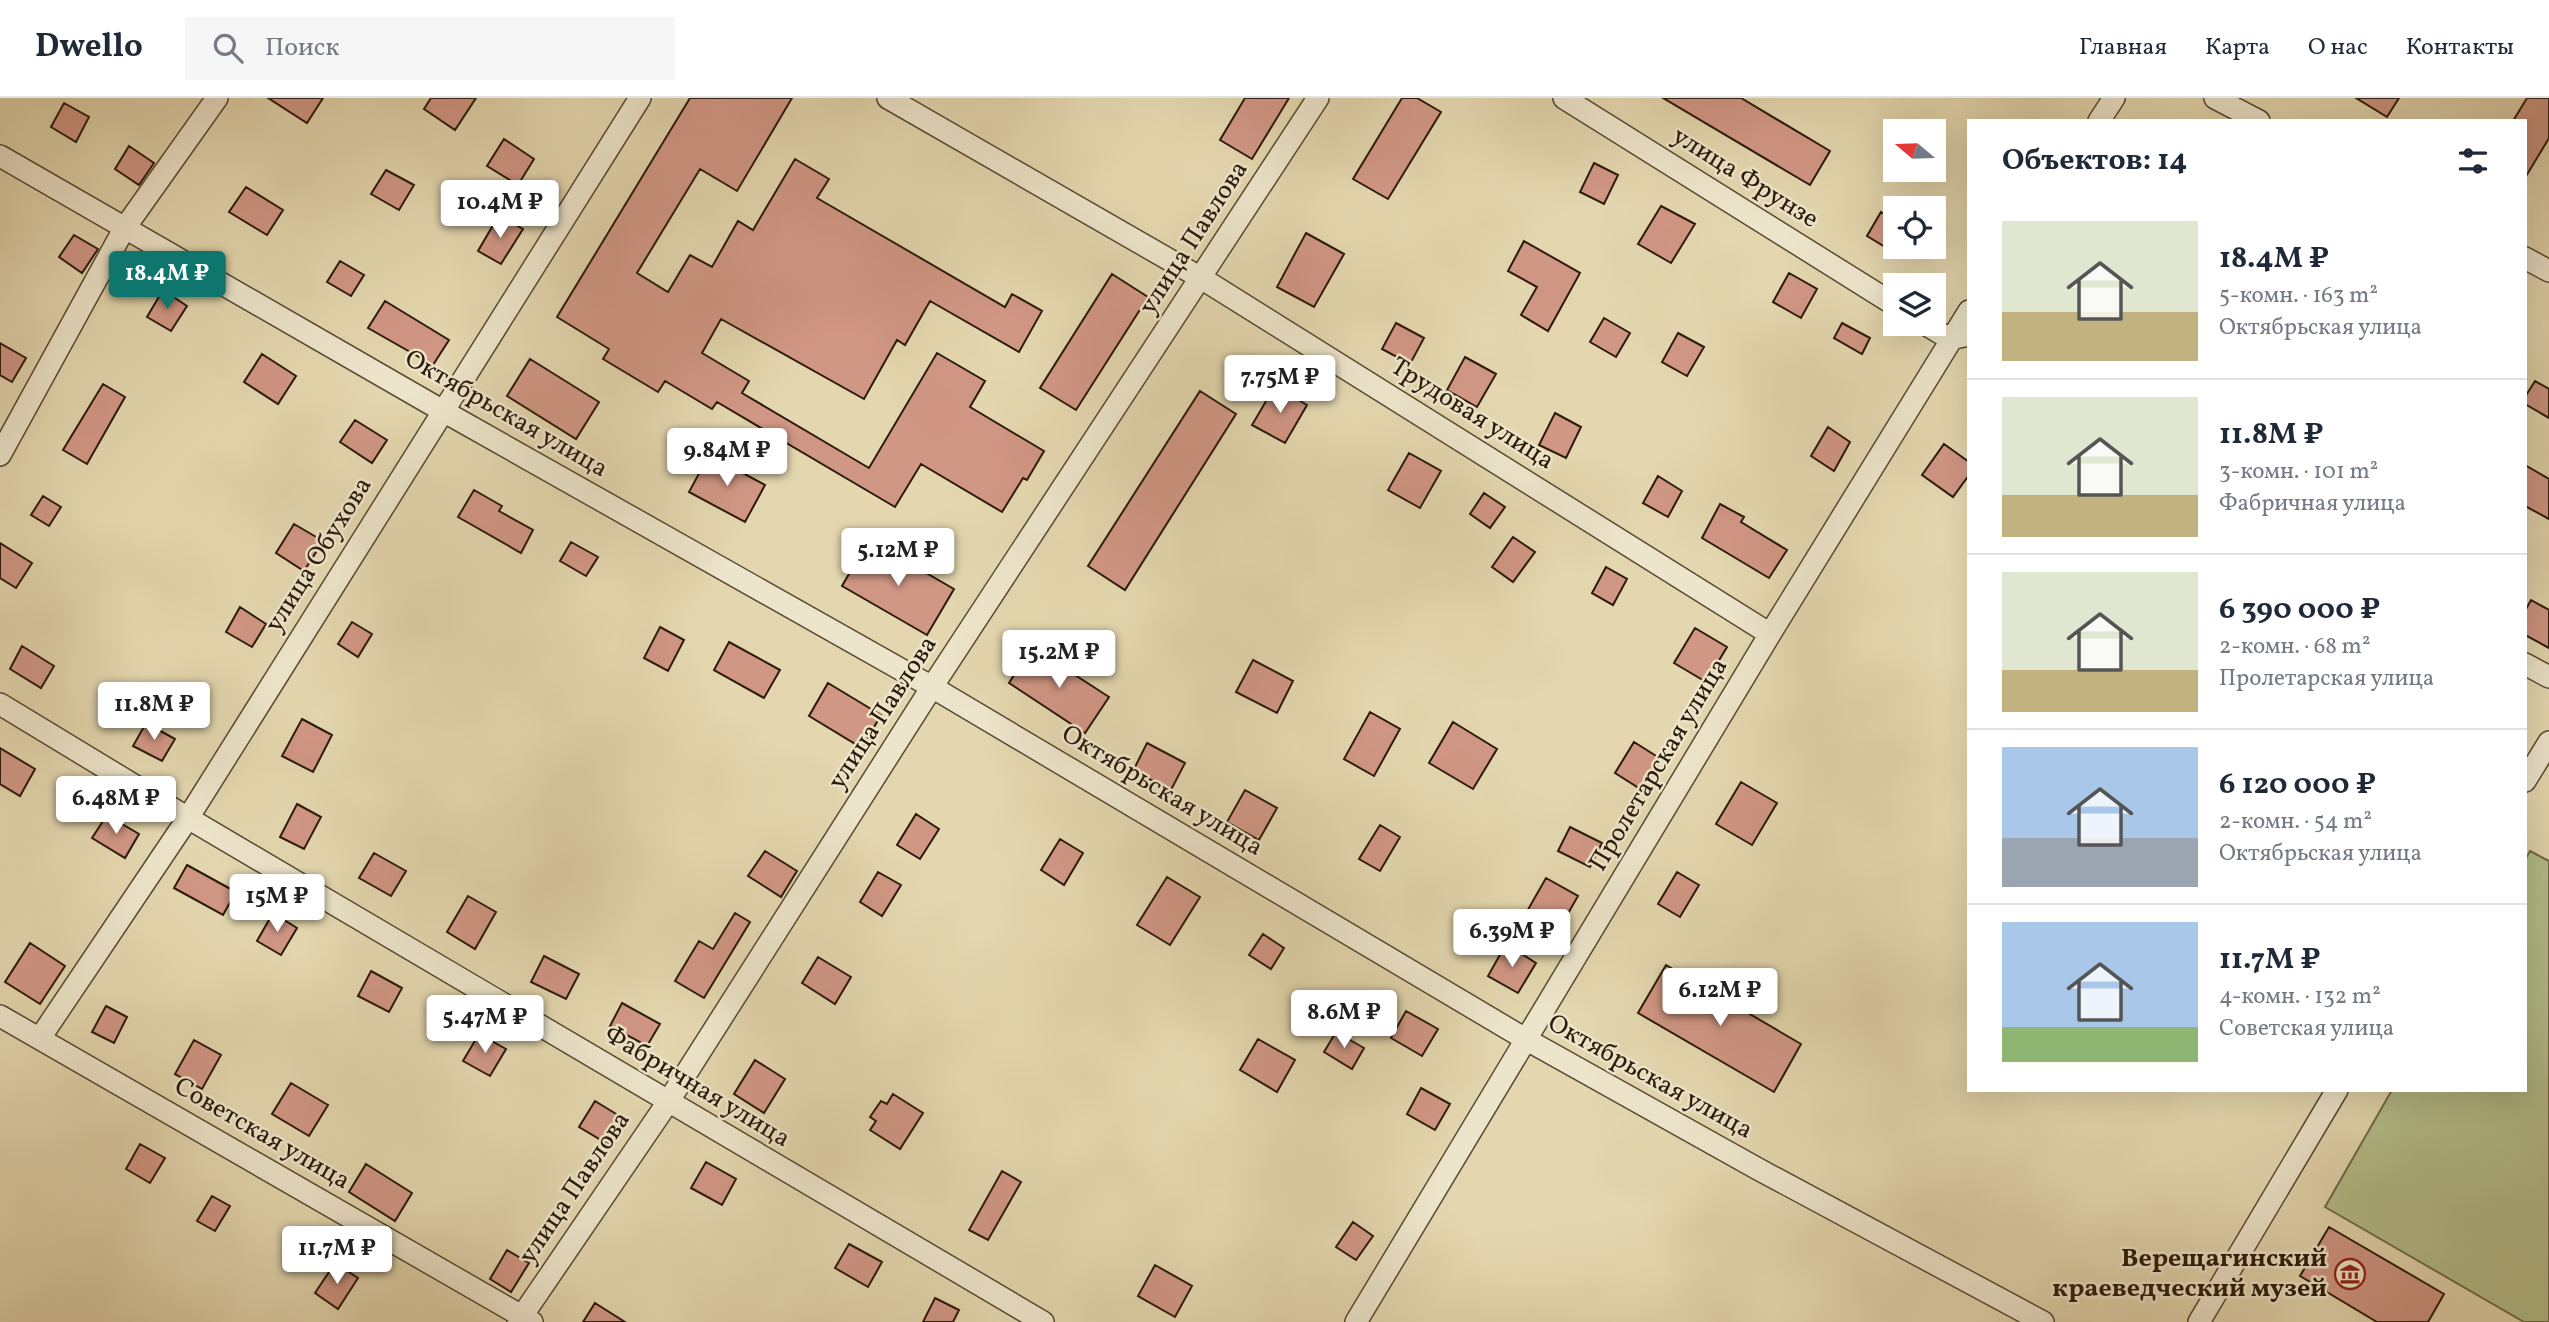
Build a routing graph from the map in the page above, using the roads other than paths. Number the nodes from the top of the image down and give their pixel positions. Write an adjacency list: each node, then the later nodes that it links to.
1 (217, 98): 11 (street)
2 (640, 98): 18 (street, улица Обухова)
3 (888, 98): 14 (street, Трудовая улица)
4 (1318, 98): 14 (street, улица Павлова)
5 (1564, 98): 15 (street, улица Фрунзе)
6 (2114, 98): 8 (street)
7 (2216, 98): 9 (street)
8 (2100, 119)
9 (2255, 119)
10 (0, 156): 11 (street, Октябрьская улица)
11 (124, 229): 18 (street, Октябрьская улица); 19 (street)
12 (2527, 259): 13 (street)
13 (2549, 271)
14 (1201, 278): 20 (street, Трудовая улица); 23 (street, улица Павлова)
15 (1883, 297)
16 (1967, 316): 17 (street, Пролетарская улица)
17 (1959, 337): 20 (street, Пролетарская улица)
18 (443, 411): 23 (street, Октябрьская улица); 27 (street, улица Обухова)
19 (0, 455)
20 (1770, 634): 30 (street, Пролетарская улица)
21 (2527, 665): 22 (street)
22 (2549, 677)
23 (932, 687): 30 (street, Октябрьская улица); 32 (street, улица Павлова)
24 (0, 704): 27 (street, Фабричная улица)
25 (2549, 742): 26 (street)
26 (2527, 778)
27 (188, 818): 29 (street, улица Обухова); 32 (street, Фабричная улица)
28 (0, 1016): 29 (street, Советская улица)
29 (40, 1038): 33 (street, Советская улица)
30 (1527, 1040): 35 (street, Пролетарская улица); 36 (street, Октябрьская улица)
31 (2336, 1092): 37 (street)
32 (668, 1102): 33 (street, улица Павлова); 34 (street, Фабричная улица)
33 (524, 1320)
34 (1043, 1322)
35 (1356, 1322)
36 (2043, 1322)
37 (2199, 1322)

